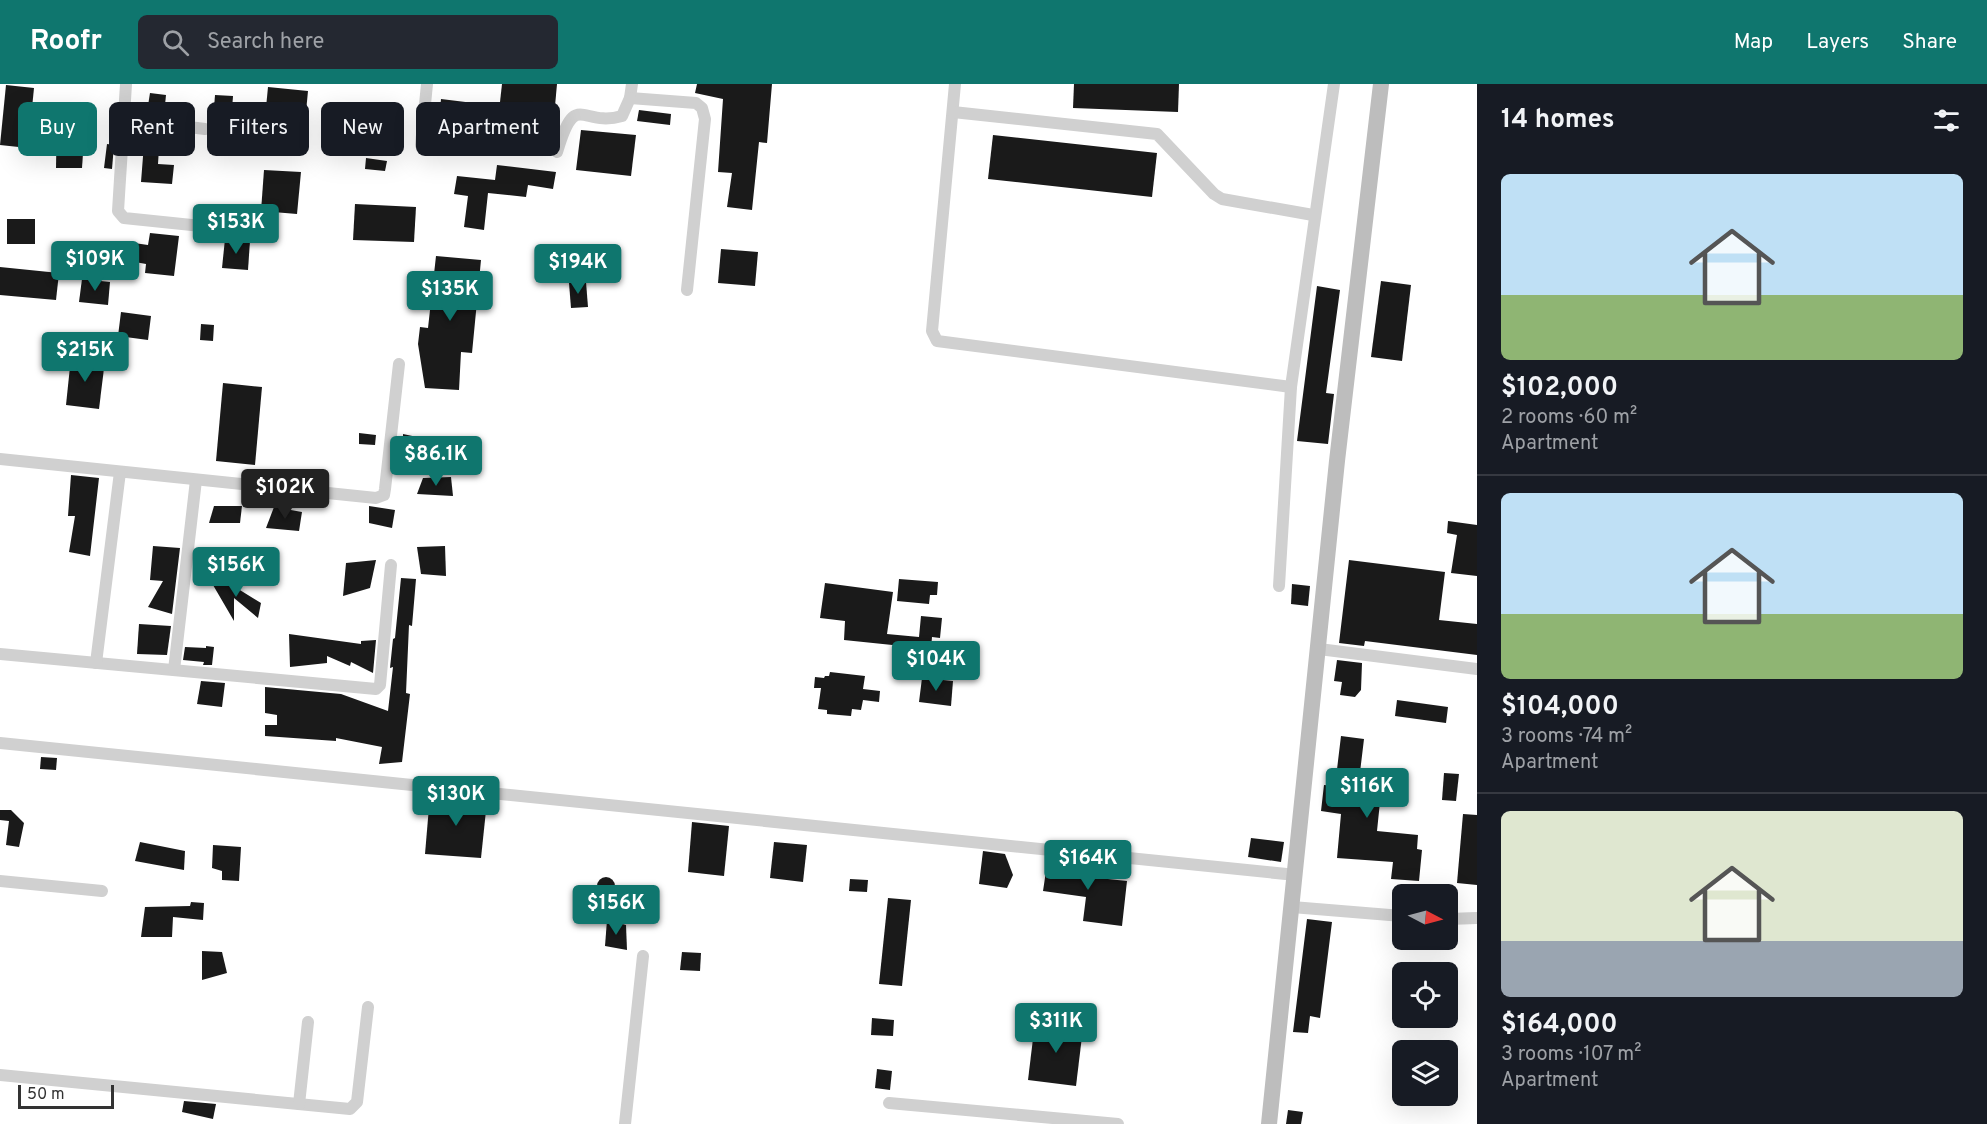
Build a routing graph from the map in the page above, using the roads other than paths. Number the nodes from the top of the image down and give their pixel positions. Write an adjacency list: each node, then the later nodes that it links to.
1 (126, 84): 8 (street)
2 (427, 84): 9 (street)
3 (632, 84): 7 (street)
4 (955, 84): 10 (street)
5 (1334, 84): 15 (street)
6 (1381, 84): 25 (main road)
7 (630, 98): 13 (street); 17 (street)
8 (125, 102)
9 (425, 102)
10 (953, 112): 15 (street); 19 (street)
11 (195, 128): 12 (street)
12 (205, 129)
13 (560, 142)
14 (121, 156): 16 (street)
15 (1314, 215): 19 (street)
16 (211, 227)
17 (687, 290)
18 (399, 364): 22 (street)
19 (1291, 387): 24 (street)
20 (0, 459): 21 (street)
21 (120, 472): 22 (street); 27 (street)
22 (196, 480): 29 (street)
23 (391, 565): 29 (street)
24 (1279, 586)
25 (1319, 649): 28 (street); 31 (main road)
26 (0, 654): 27 (street)
27 (96, 663): 29 (street)
28 (1477, 669)
29 (174, 670)
30 (0, 743): 31 (street)
31 (1296, 875): 34 (main road)
32 (0, 881): 33 (street)
33 (102, 891)
34 (1292, 908): 35 (street); 46 (main road)
35 (1392, 915)
36 (1477, 918): 37 (street)
37 (1458, 919)
38 (643, 956): 44 (street)
39 (368, 1007): 43 (street)
40 (308, 1022): 43 (street)
41 (0, 1075): 43 (street)
42 (889, 1103): 45 (street)
43 (299, 1104)
44 (625, 1124)
45 (1118, 1124)
46 (1269, 1124)

